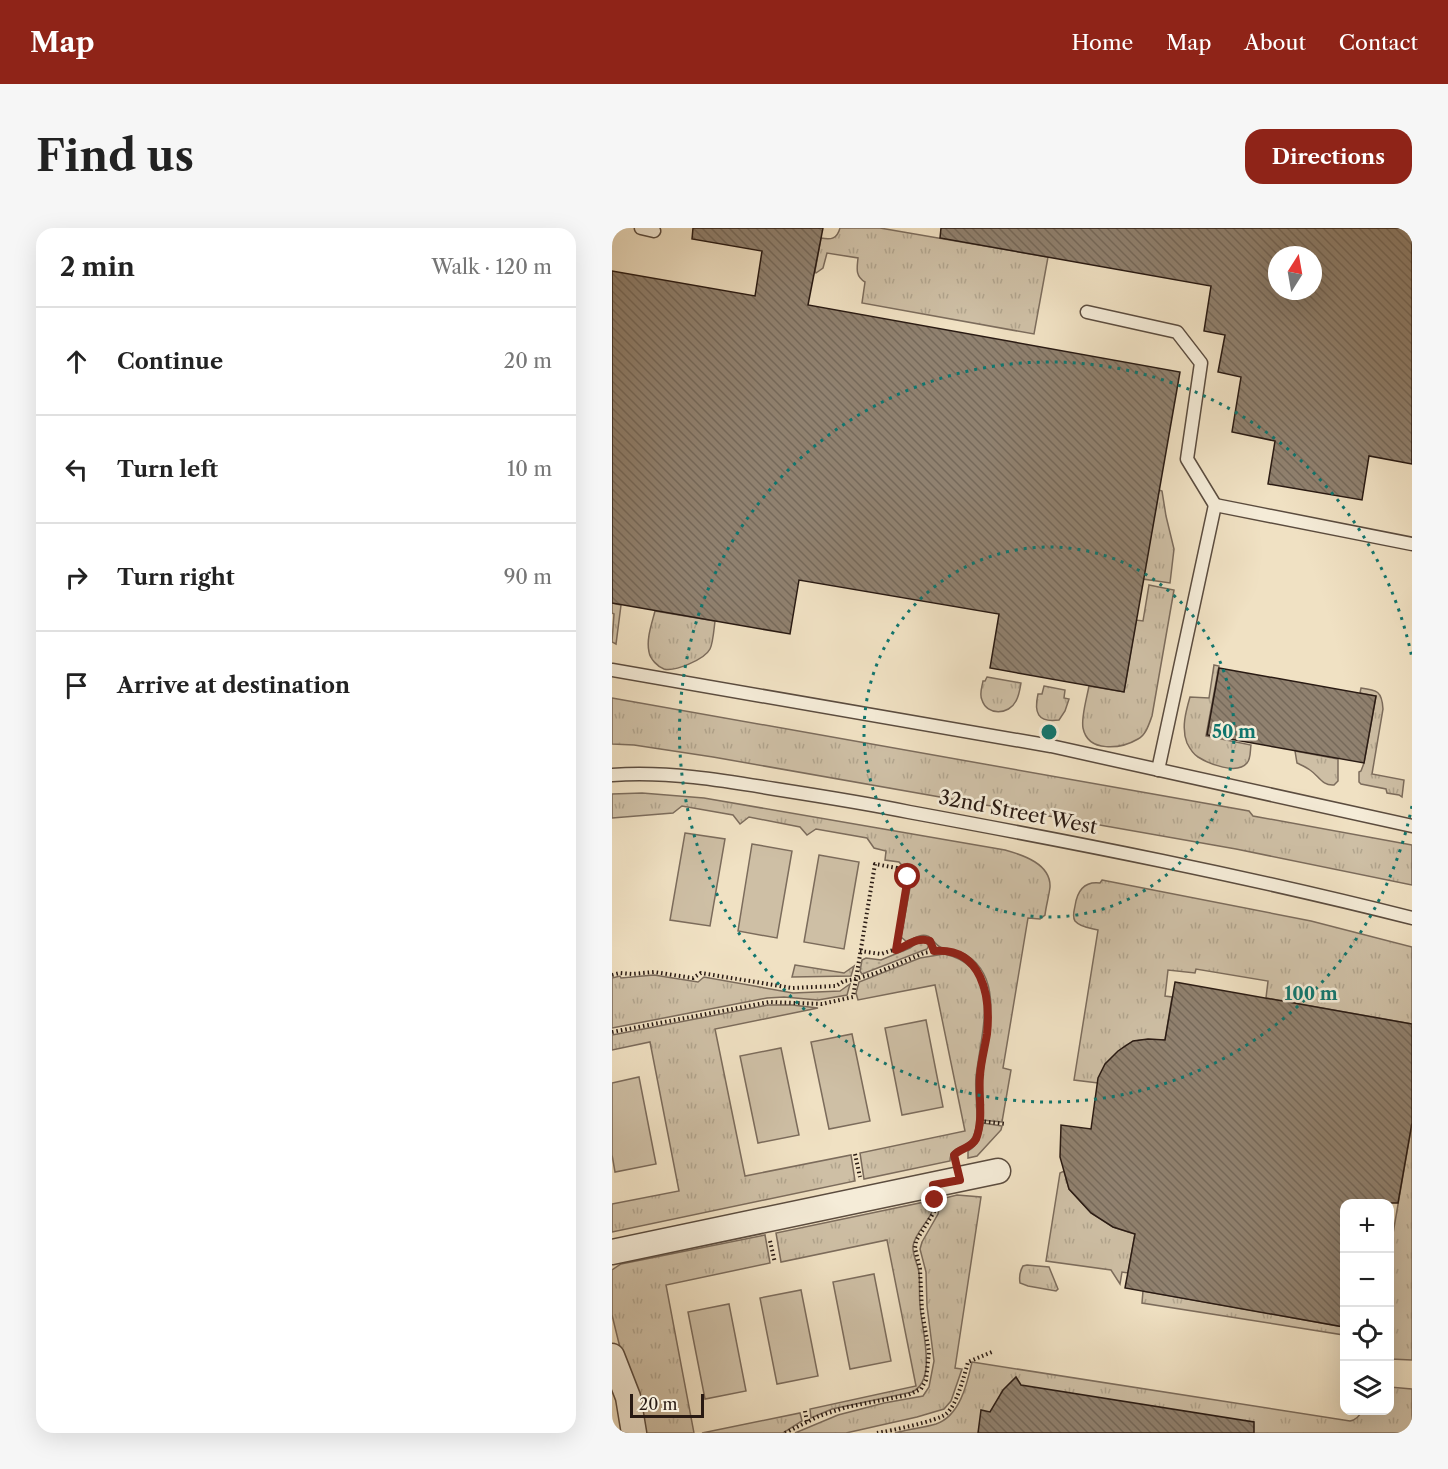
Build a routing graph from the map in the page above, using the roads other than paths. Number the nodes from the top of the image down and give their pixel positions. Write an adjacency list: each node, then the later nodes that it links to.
1 (1087, 312): 2 (lane)
2 (1215, 506): 3 (lane); 5 (lane)
3 (1412, 544)
4 (612, 670): 5 (lane)
5 (1158, 770): 7 (lane)
6 (612, 775): 8 (lane, 32nd Street West)
7 (1412, 826)
8 (1412, 918)
9 (998, 1171): 10 (street)
10 (612, 1252)
11 (612, 1356): 12 (street)
12 (634, 1433)

